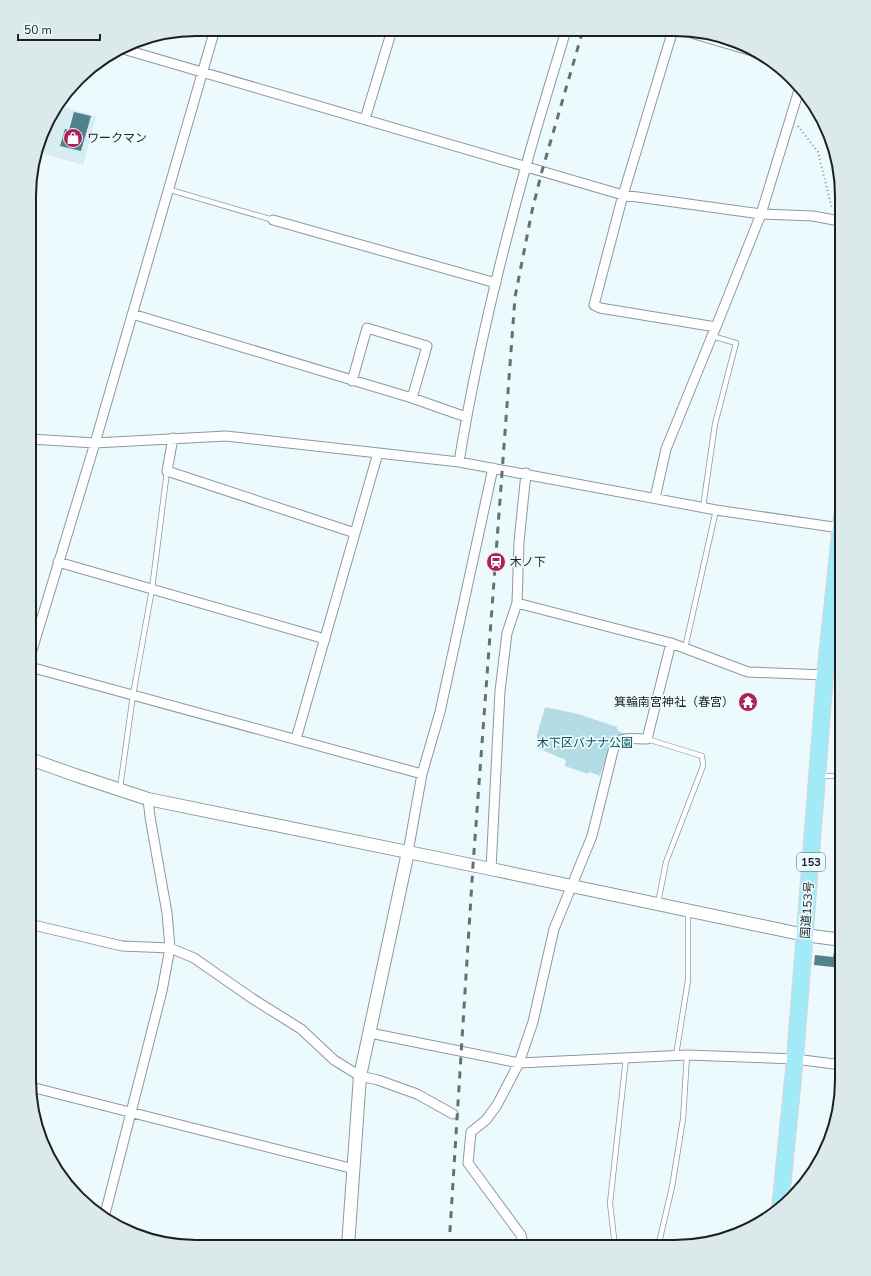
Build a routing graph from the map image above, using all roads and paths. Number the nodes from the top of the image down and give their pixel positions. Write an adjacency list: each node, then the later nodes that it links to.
1 (213, 36): 6 (street)
2 (390, 36): 8 (street)
3 (564, 36): 10 (street)
4 (671, 36): 12 (street)
5 (128, 51): 6 (street)
6 (201, 72): 8 (street); 11 (street)
7 (798, 94): 9 (street)
8 (365, 119): 10 (street)
9 (790, 120): 13 (street); 15 (path)
10 (526, 167): 12 (street); 16 (street)
11 (168, 189): 14 (lane); 17 (street)
12 (623, 195): 13 (street); 18 (street)
13 (761, 214): 15 (street); 18 (street)
14 (274, 220): 16 (street)
15 (834, 220)
16 (496, 283): 22 (street)
17 (132, 314): 20 (street); 25 (street)
18 (716, 327): 19 (street)
19 (712, 336): 31 (street); 32 (lane)
20 (352, 380): 21 (street); 21 (street)
21 (412, 398): 22 (street)
22 (466, 417): 27 (street)
23 (172, 438): 25 (street); 26 (street); 29 (street)
24 (36, 439): 25 (street)
25 (95, 443): 36 (street)
26 (378, 453): 27 (street); 35 (street)
27 (459, 462): 28 (street)
28 (493, 468): 30 (street); 50 (street)
29 (168, 471): 35 (street); 37 (lane)
30 (526, 473): 31 (street); 38 (street)
31 (655, 498): 32 (street)
32 (703, 507): 33 (street)
33 (716, 510): 34 (street); 42 (lane)
34 (835, 521)
35 (355, 533): 40 (street)
36 (58, 562): 37 (street); 39 (street)
37 (152, 589): 40 (street); 46 (lane)
38 (517, 603): 41 (street); 56 (street)
39 (36, 637)
40 (325, 639): 47 (street)
41 (671, 643): 42 (street); 48 (street)
42 (685, 648): 45 (street)
43 (835, 651): 45 (highway, 国道153号 / 153)
44 (36, 669): 46 (street)
45 (825, 675): 51 (highway, 国道153号 / 153)
46 (133, 695): 47 (street); 53 (lane)
47 (296, 739): 50 (street)
48 (647, 739): 57 (street); 58 (lane)
49 (36, 761): 53 (street)
50 (422, 774): 55 (street)
51 (817, 776): 52 (lane); 61 (highway, 国道153号 / 153)
52 (835, 776)
53 (120, 790): 54 (street)
54 (148, 799): 55 (street); 63 (street)
55 (408, 852): 56 (street); 64 (street)
56 (491, 869): 57 (street)
57 (571, 886): 58 (street); 69 (street)
58 (658, 904): 59 (street)
59 (688, 910): 61 (street); 65 (lane)
60 (36, 926): 63 (street)
61 (805, 935): 62 (street); 68 (highway, 国道153号 / 153)
62 (835, 939)
63 (170, 948): 71 (street); 73 (street)
64 (370, 1033): 69 (street); 71 (street)
65 (676, 1055): 66 (street); 67 (street)
66 (687, 1055): 68 (street); 81 (lane)
67 (626, 1058): 69 (street); 80 (lane)
68 (795, 1059): 70 (street); 76 (highway, 国道153号 / 153)
69 (520, 1063): 79 (street)
70 (835, 1064)
71 (360, 1076): 74 (street); 75 (street)
72 (36, 1088): 73 (street)
73 (131, 1112): 75 (street); 77 (street)
74 (453, 1114)
75 (354, 1169): 78 (street)
76 (781, 1200)
77 (106, 1212)
78 (348, 1240)
79 (522, 1240)
80 (614, 1240)
81 (660, 1240)

